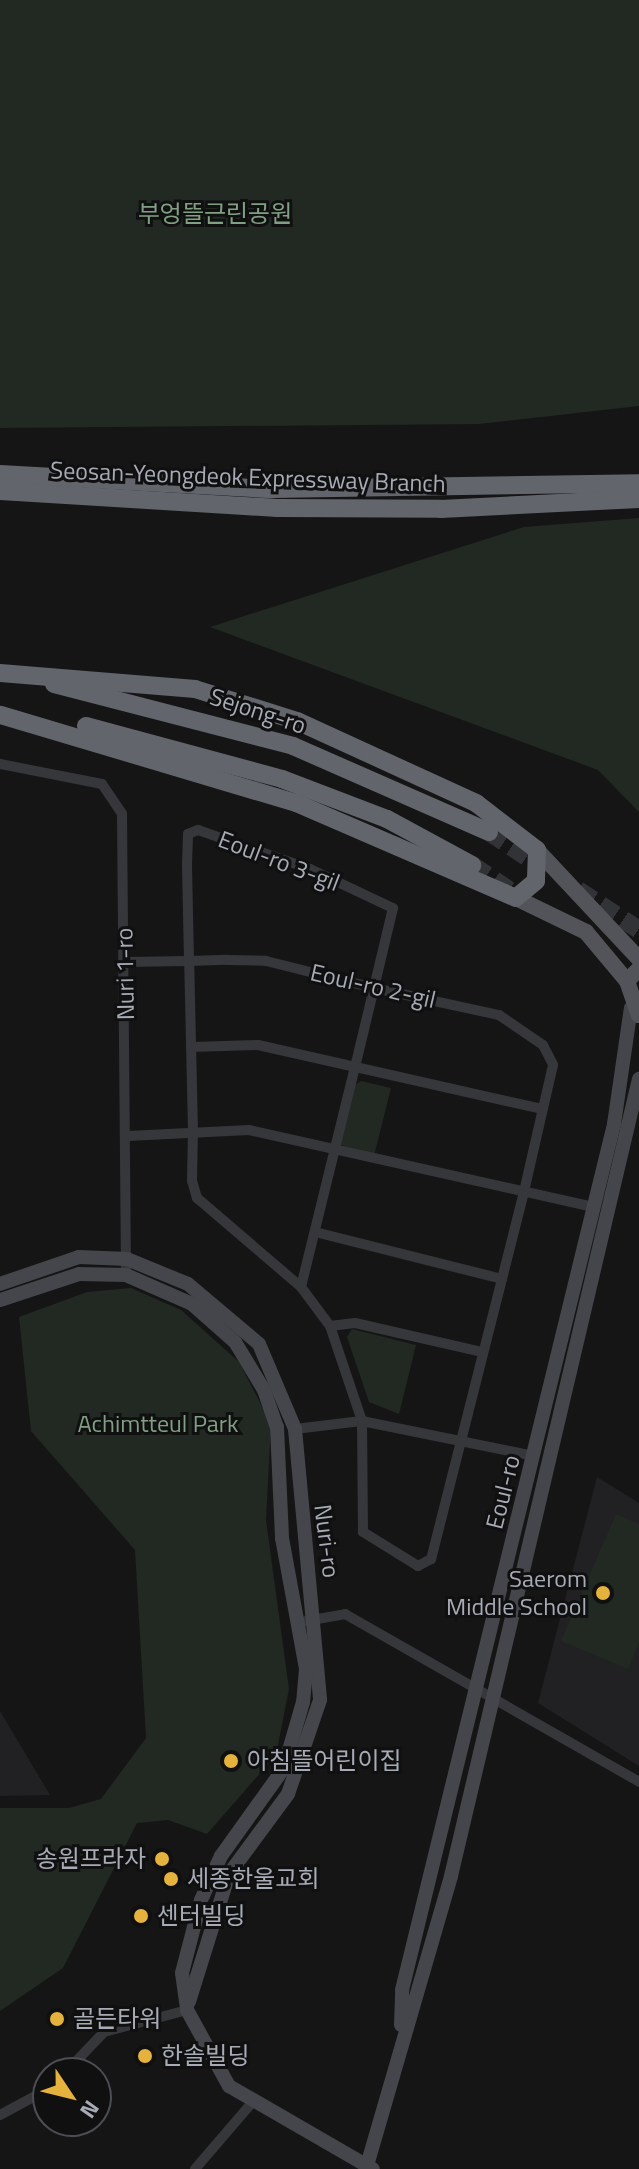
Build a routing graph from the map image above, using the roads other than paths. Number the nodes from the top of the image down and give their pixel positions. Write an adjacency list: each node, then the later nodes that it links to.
1 (0, 474): 2 (highway, Seosan-Yeongdeok Expressway Branch)
2 (639, 483)
3 (0, 491): 4 (highway, Seosan-Yeongdeok Expressway Branch)
4 (639, 499)
5 (0, 675): 8 (highway, Sejong-ro); 9 (highway)
6 (0, 713): 10 (highway); 11 (highway)
7 (0, 764): 14 (street, Nuri 1-ro)
8 (489, 832)
9 (537, 850): 11 (highway); 12 (main road)
10 (472, 865)
11 (516, 898): 15 (main road)
12 (639, 959)
13 (189, 961): 14 (street, Eoul-ro 2-gil); 16 (street, Eoul-ro 2-gil); 16 (street, Eoul-ro 3-gil); 18 (street, Eoul-ro 3-gil)
14 (125, 962): 23 (street, Nuri 1-ro)
15 (633, 975): 17 (main road)
16 (374, 988): 19 (street, Eoul-ro 3-gil); 21 (street, Eoul-ro 2-gil)
17 (635, 1012): 26 (street, Eoul-ro)
18 (191, 1047): 19 (street); 22 (street, Eoul-ro 3-gil)
19 (354, 1071): 21 (street); 24 (street, Eoul-ro 3-gil)
20 (639, 1079): 43 (street, Eoul-ro)
21 (542, 1109): 25 (street, Eoul-ro 2-gil)
22 (193, 1131): 23 (street); 24 (street); 32 (street, Eoul-ro 3-gil)
23 (128, 1136): 28 (street, Nuri 1-ro)
24 (334, 1153): 25 (street); 27 (street, Eoul-ro 3-gil)
25 (524, 1192): 26 (street); 30 (street, Eoul-ro 3-gil)
26 (593, 1207): 39 (street, Eoul-ro)
27 (315, 1232): 30 (street); 32 (street, Eoul-ro 3-gil)
28 (127, 1259): 29 (street, Nuri 1-ro); 31 (street, Nuri-ro); 37 (street, Nuri-ro)
29 (126, 1275): 33 (street, Nuri-ro); 41 (street, Nuri-ro)
30 (502, 1279): 35 (street, Eoul-ro 3-gil)
31 (0, 1284)
32 (301, 1287): 34 (street, Eoul-ro 3-gil)
33 (0, 1300)
34 (330, 1326): 35 (street); 36 (street, Eoul-ro 3-gil)
35 (483, 1352): 38 (street, Eoul-ro 3-gil)
36 (362, 1421): 37 (street); 38 (street); 38 (street, Eoul-ro 3-gil)
37 (295, 1429): 40 (street, Nuri-ro)
38 (461, 1440): 39 (street)
39 (534, 1456): 42 (street, Eoul-ro)
40 (317, 1618): 41 (street); 42 (street); 45 (street, Nuri-ro)
41 (301, 1623): 45 (street, Nuri-ro)
42 (478, 1688): 43 (street); 46 (street, Eoul-ro)
43 (494, 1697): 44 (street); 46 (street, Eoul-ro)
44 (639, 1782)
45 (187, 2010): 47 (street); 49 (street, Nuri-ro)
46 (401, 2032): 52 (street, Eoul-ro)
47 (80, 2057)
48 (32, 2098): 50 (street)
49 (251, 2104): 51 (street); 52 (street, Nuri-ro)
50 (0, 2115)
51 (199, 2168)
52 (369, 2168)

